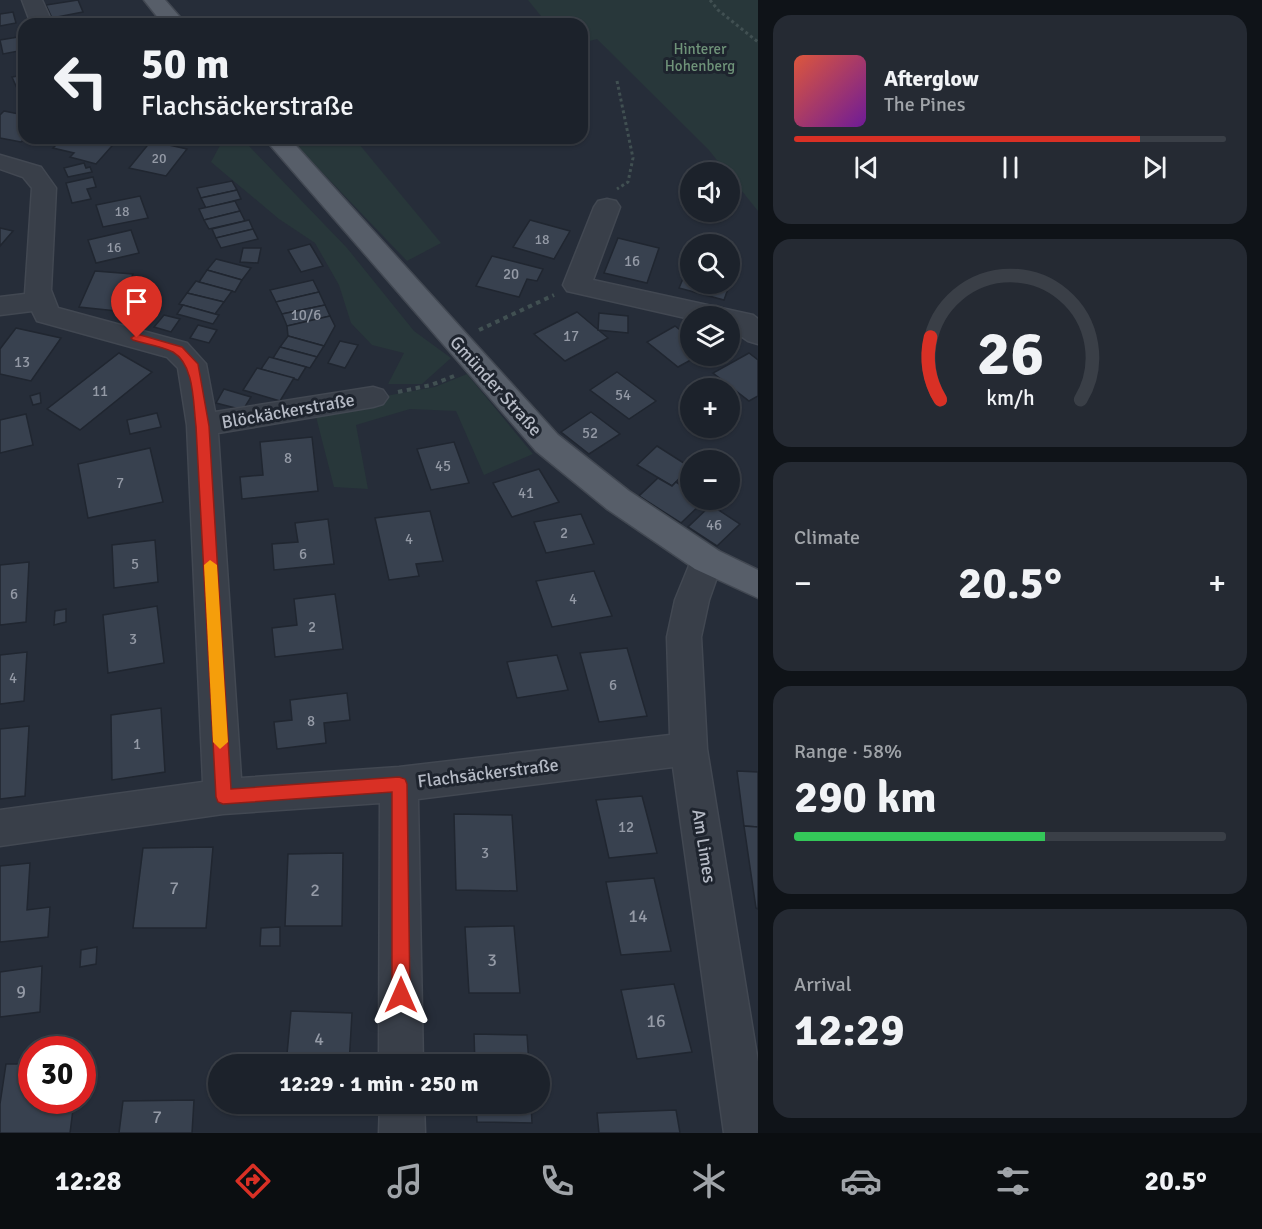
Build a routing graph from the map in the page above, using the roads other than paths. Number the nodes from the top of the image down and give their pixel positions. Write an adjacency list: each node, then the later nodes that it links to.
1 (32, 0): 3 (street)
2 (154, 0): 4 (main road)
3 (40, 18)
4 (170, 18)
5 (281, 144): 15 (main road, Gmünder Straße)
6 (0, 162): 8 (street)
7 (606, 207): 10 (street)
8 (41, 301): 9 (street); 14 (street, Blöckäckerstraße)
9 (0, 306)
10 (680, 308)
11 (740, 321): 12 (street)
12 (758, 334)
13 (373, 397): 14 (street, Blöckäckerstraße)
14 (202, 426): 19 (street, Blöckäckerstraße)
15 (707, 560): 16 (main road, Gmünder Straße); 17 (street, Am Limes)
16 (758, 585)
17 (689, 748): 18 (street, Flachsäckerstraße); 24 (street, Am Limes)
18 (399, 784): 19 (street, Flachsäckerstraße); 21 (street)
19 (223, 797): 20 (street, Flachsäckerstraße)
20 (0, 828)
21 (401, 1054)
22 (402, 1114): 23 (street)
23 (402, 1133)
24 (747, 1133)

